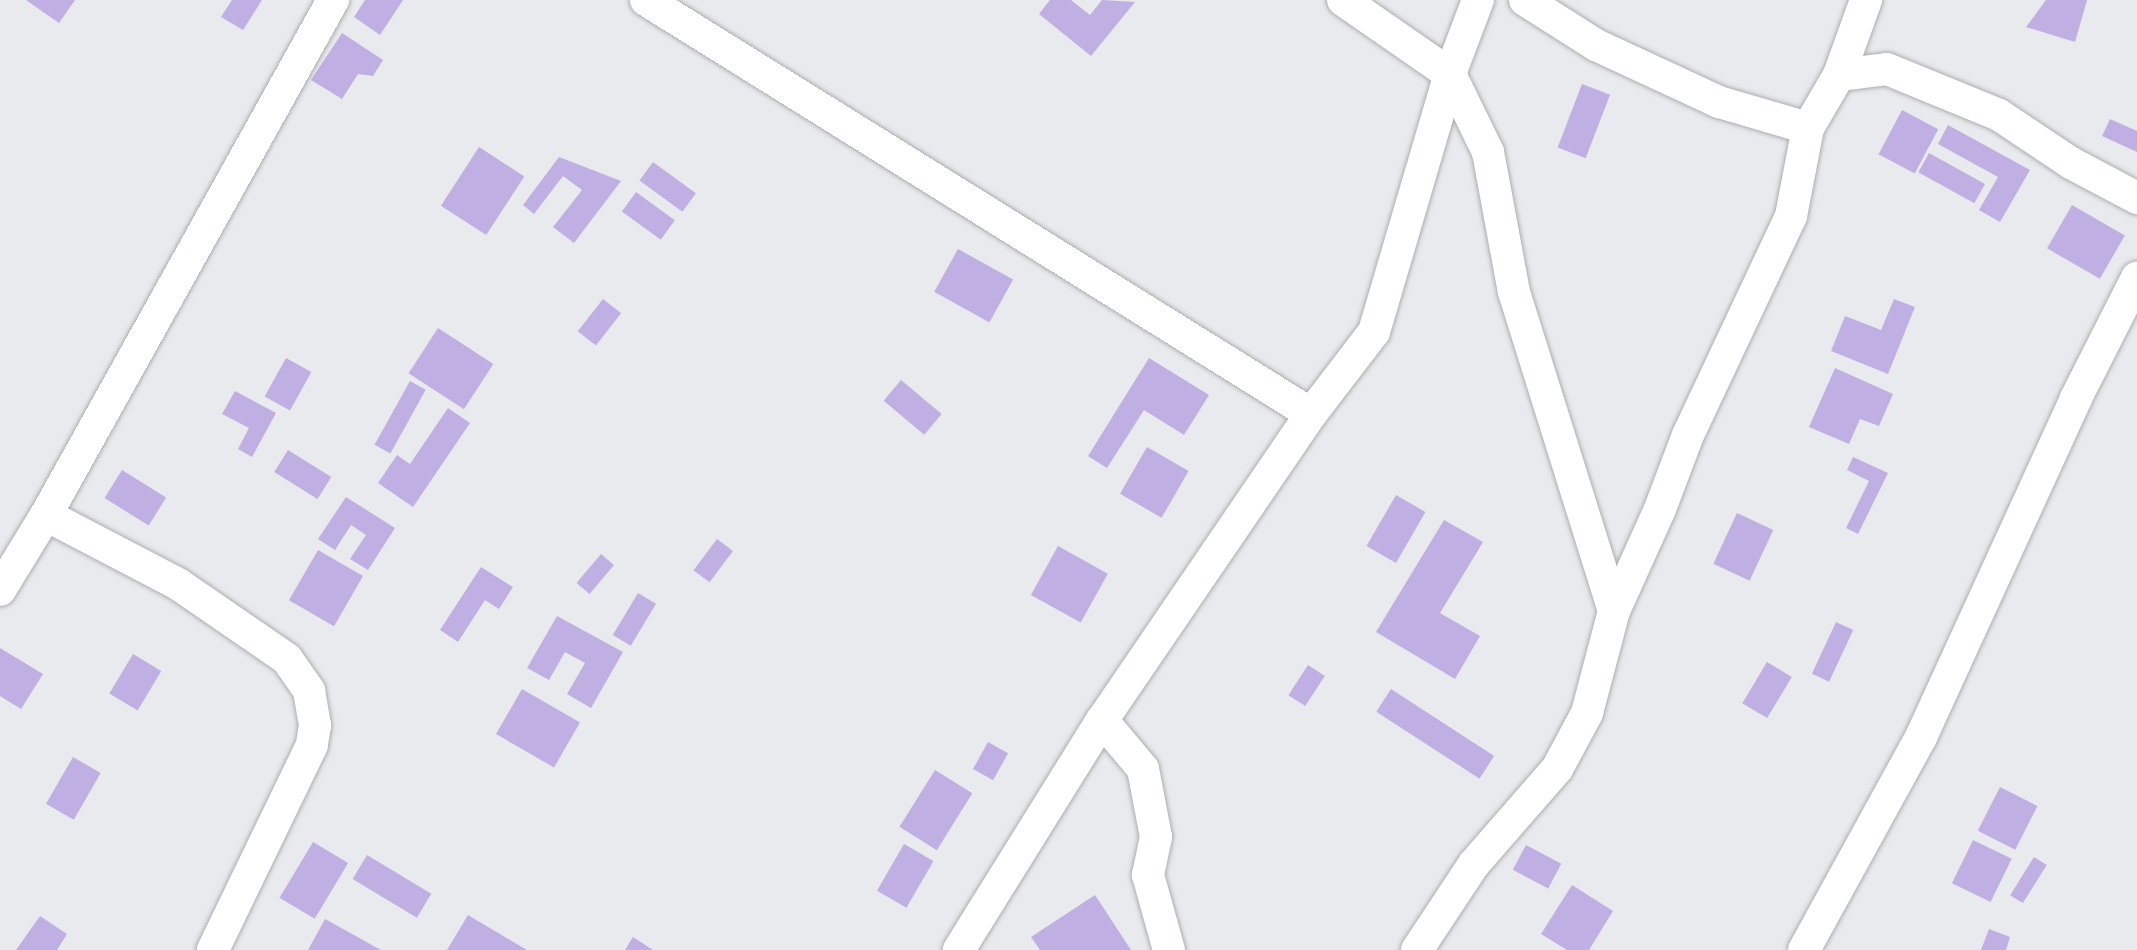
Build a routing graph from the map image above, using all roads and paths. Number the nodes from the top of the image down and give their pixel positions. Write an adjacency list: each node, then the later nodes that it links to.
1 (333, 0): 13 (street)
2 (646, 0): 12 (street)
3 (1343, 0): 7 (street)
4 (1478, 0): 7 (street)
5 (1525, 0): 9 (street)
6 (1866, 0): 8 (street)
7 (1450, 74): 12 (street); 15 (street)
8 (1839, 75): 9 (street); 10 (street)
9 (1808, 128): 15 (street)
10 (2137, 198)
11 (2137, 278): 21 (street)
12 (1311, 414): 16 (street)
13 (46, 515): 14 (street); 18 (street)
14 (0, 590)
15 (1614, 611): 17 (street)
16 (1102, 720): 19 (street); 20 (street)
17 (1427, 946)
18 (213, 950)
19 (959, 950)
20 (1169, 950)
21 (1804, 950)

